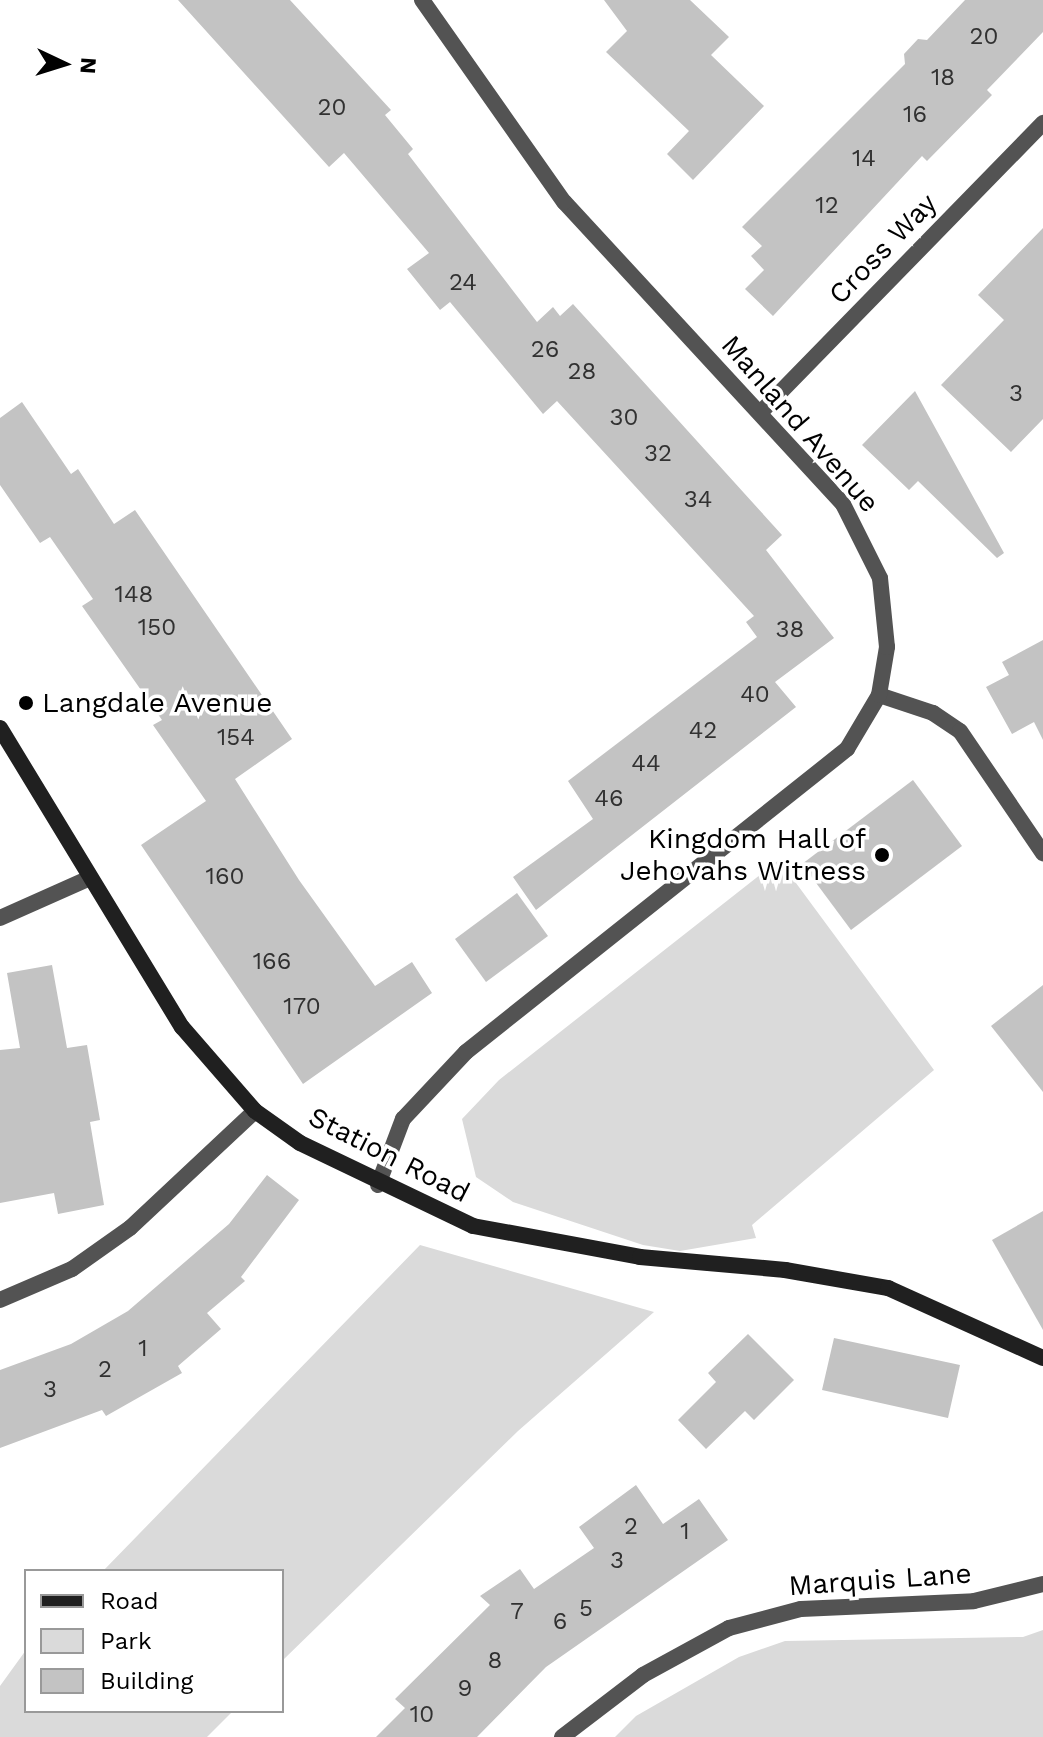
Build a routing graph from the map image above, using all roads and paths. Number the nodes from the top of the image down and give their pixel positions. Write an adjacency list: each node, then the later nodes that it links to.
1 (422, 0): 3 (street, Manland Avenue)
2 (1043, 123): 3 (street, Cross Way)
3 (761, 412): 4 (street, Manland Avenue)
4 (879, 695): 6 (street); 10 (street, Manland Avenue)
5 (0, 728): 7 (main road, Station Road)
6 (1043, 853)
7 (90, 878): 8 (street); 9 (main road, Station Road)
8 (0, 918)
9 (255, 1111): 10 (main road, Station Road); 11 (street)
10 (378, 1185): 12 (main road, Station Road)
11 (0, 1300)
12 (1043, 1358)
13 (1043, 1584): 14 (street, Marquis Lane)
14 (562, 1737)

